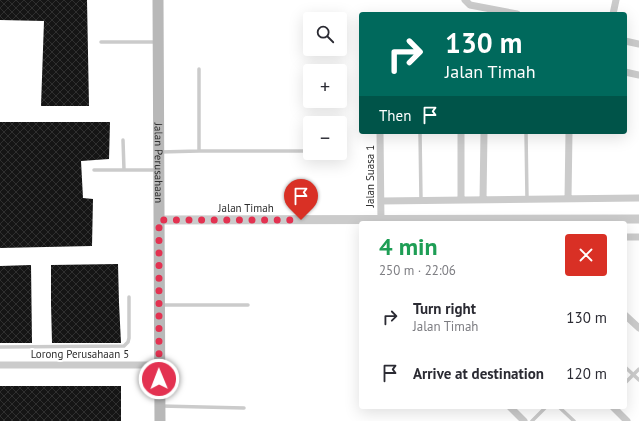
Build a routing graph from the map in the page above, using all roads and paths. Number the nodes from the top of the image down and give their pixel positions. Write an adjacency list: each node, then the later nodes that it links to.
1 (158, 0): 8 (main road, Jalan Perusahaan)
2 (465, 0): 4 (street)
3 (616, 0): 5 (street)
4 (507, 12)
5 (613, 12)
6 (627, 41): 9 (street)
7 (101, 42): 8 (lane)
8 (158, 42): 21 (main road, Jalan Perusahaan)
9 (639, 44)
10 (199, 69): 20 (lane)
11 (627, 72): 12 (street)
12 (639, 75)
13 (380, 134): 32 (street, Jalan Suasa 1)
14 (420, 134): 29 (lane)
15 (461, 134): 30 (street)
16 (484, 134): 31 (street)
17 (526, 134): 27 (lane)
18 (569, 134): 28 (street)
19 (123, 140): 24 (lane)
20 (199, 151): 21 (lane); 22 (lane)
21 (158, 152): 25 (main road, Jalan Perusahaan)
22 (303, 152)
23 (94, 170): 24 (lane)
24 (124, 170): 25 (lane)
25 (158, 170): 34 (main road, Jalan Perusahaan)
26 (639, 198): 28 (street)
27 (527, 199): 28 (street); 31 (street)
28 (568, 199)
29 (421, 200): 30 (street); 32 (street)
30 (461, 200): 31 (street)
31 (483, 200)
32 (381, 201): 35 (street, Jalan Suasa 1)
33 (639, 219): 41 (street, Jalan Timah)
34 (159, 220): 35 (street, Jalan Timah); 46 (main road, Jalan Perusahaan)
35 (381, 221): 36 (street, Jalan Timah)
36 (416, 221): 37 (street, Jalan Timah)
37 (455, 221): 38 (street, Jalan Timah)
38 (491, 221): 39 (street, Jalan Timah)
39 (527, 221): 40 (street, Jalan Timah)
40 (565, 221): 41 (street, Jalan Timah)
41 (601, 221)
42 (627, 237): 43 (street)
43 (639, 237)
44 (129, 297): 49 (lane)
45 (248, 304): 46 (lane)
46 (159, 305): 51 (main road, Jalan Perusahaan)
47 (627, 317): 48 (street)
48 (639, 328)
49 (0, 347)
50 (0, 365): 51 (street, Lorong Perusahaan 5)
51 (159, 365): 57 (main road, Jalan Perusahaan)
52 (627, 369): 54 (lane)
53 (639, 369): 54 (lane)
54 (633, 375): 55 (lane); 56 (lane)
55 (639, 380)
56 (627, 381)
57 (160, 406): 58 (lane); 63 (main road, Jalan Perusahaan)
58 (244, 408)
59 (512, 409): 64 (street)
60 (544, 409): 65 (lane)
61 (561, 409): 66 (lane)
62 (615, 409): 67 (street)
63 (160, 421)
64 (524, 421)
65 (532, 421)
66 (574, 421)
67 (627, 421)

